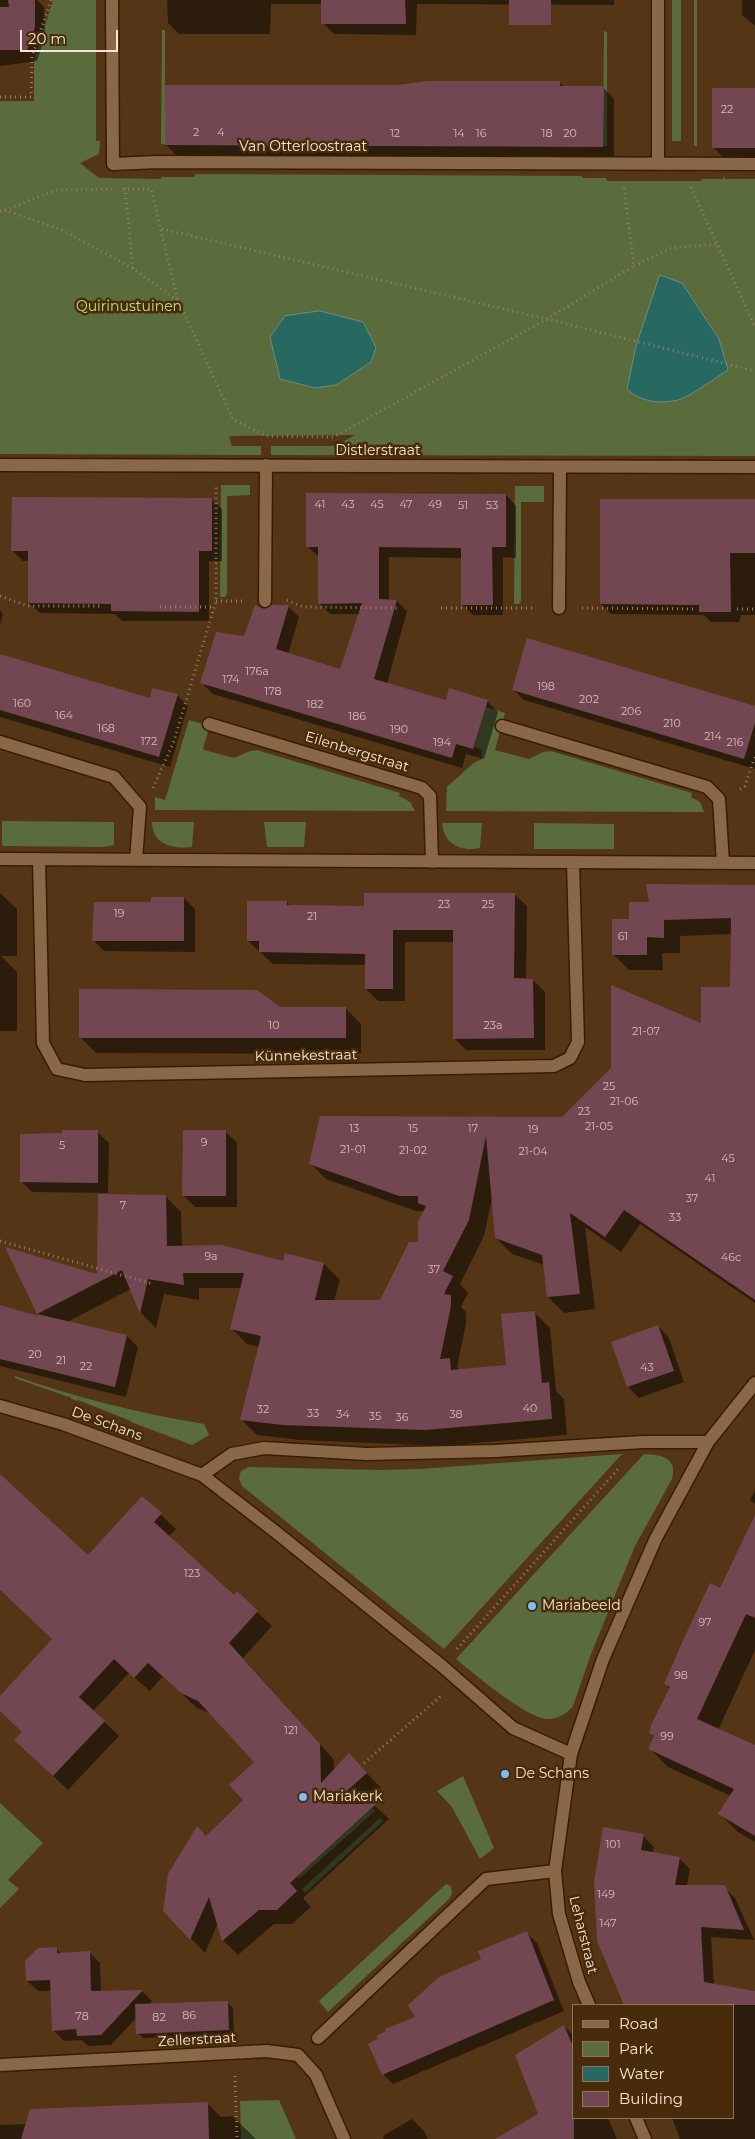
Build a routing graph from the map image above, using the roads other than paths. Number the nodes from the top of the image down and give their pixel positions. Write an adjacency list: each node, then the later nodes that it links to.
1 (112, 0): 3 (street, Van Otterloostraat)
2 (658, 0): 3 (street)
3 (658, 164): 4 (street, Van Otterloostraat)
4 (755, 164)
5 (0, 465): 6 (street, Distlerstraat)
6 (266, 465): 7 (street, Distlerstraat); 9 (street)
7 (560, 467): 8 (street, Distlerstraat); 10 (street)
8 (755, 468)
9 (265, 600)
10 (559, 608)
11 (209, 724): 17 (street, Eilenbergstraat)
12 (502, 726): 19 (street)
13 (0, 742): 16 (street)
14 (0, 859): 15 (street)
15 (38, 859): 16 (street); 18 (street, Künnekestraat)
16 (136, 860): 17 (street)
17 (432, 862): 18 (street)
18 (573, 862): 19 (street)
19 (723, 863): 20 (street)
20 (755, 863)
21 (755, 1383): 23 (street)
22 (0, 1406): 24 (street, De Schans)
23 (708, 1442): 24 (street); 25 (street)
24 (202, 1475): 25 (street, De Schans)
25 (571, 1754): 26 (street)
26 (555, 1871): 27 (street, Leharstraat); 28 (street)
27 (589, 2004)
28 (318, 2038)
29 (0, 2065): 31 (street, Zellerstraat)
30 (636, 2119): 32 (street)
31 (344, 2139)
32 (645, 2139)

